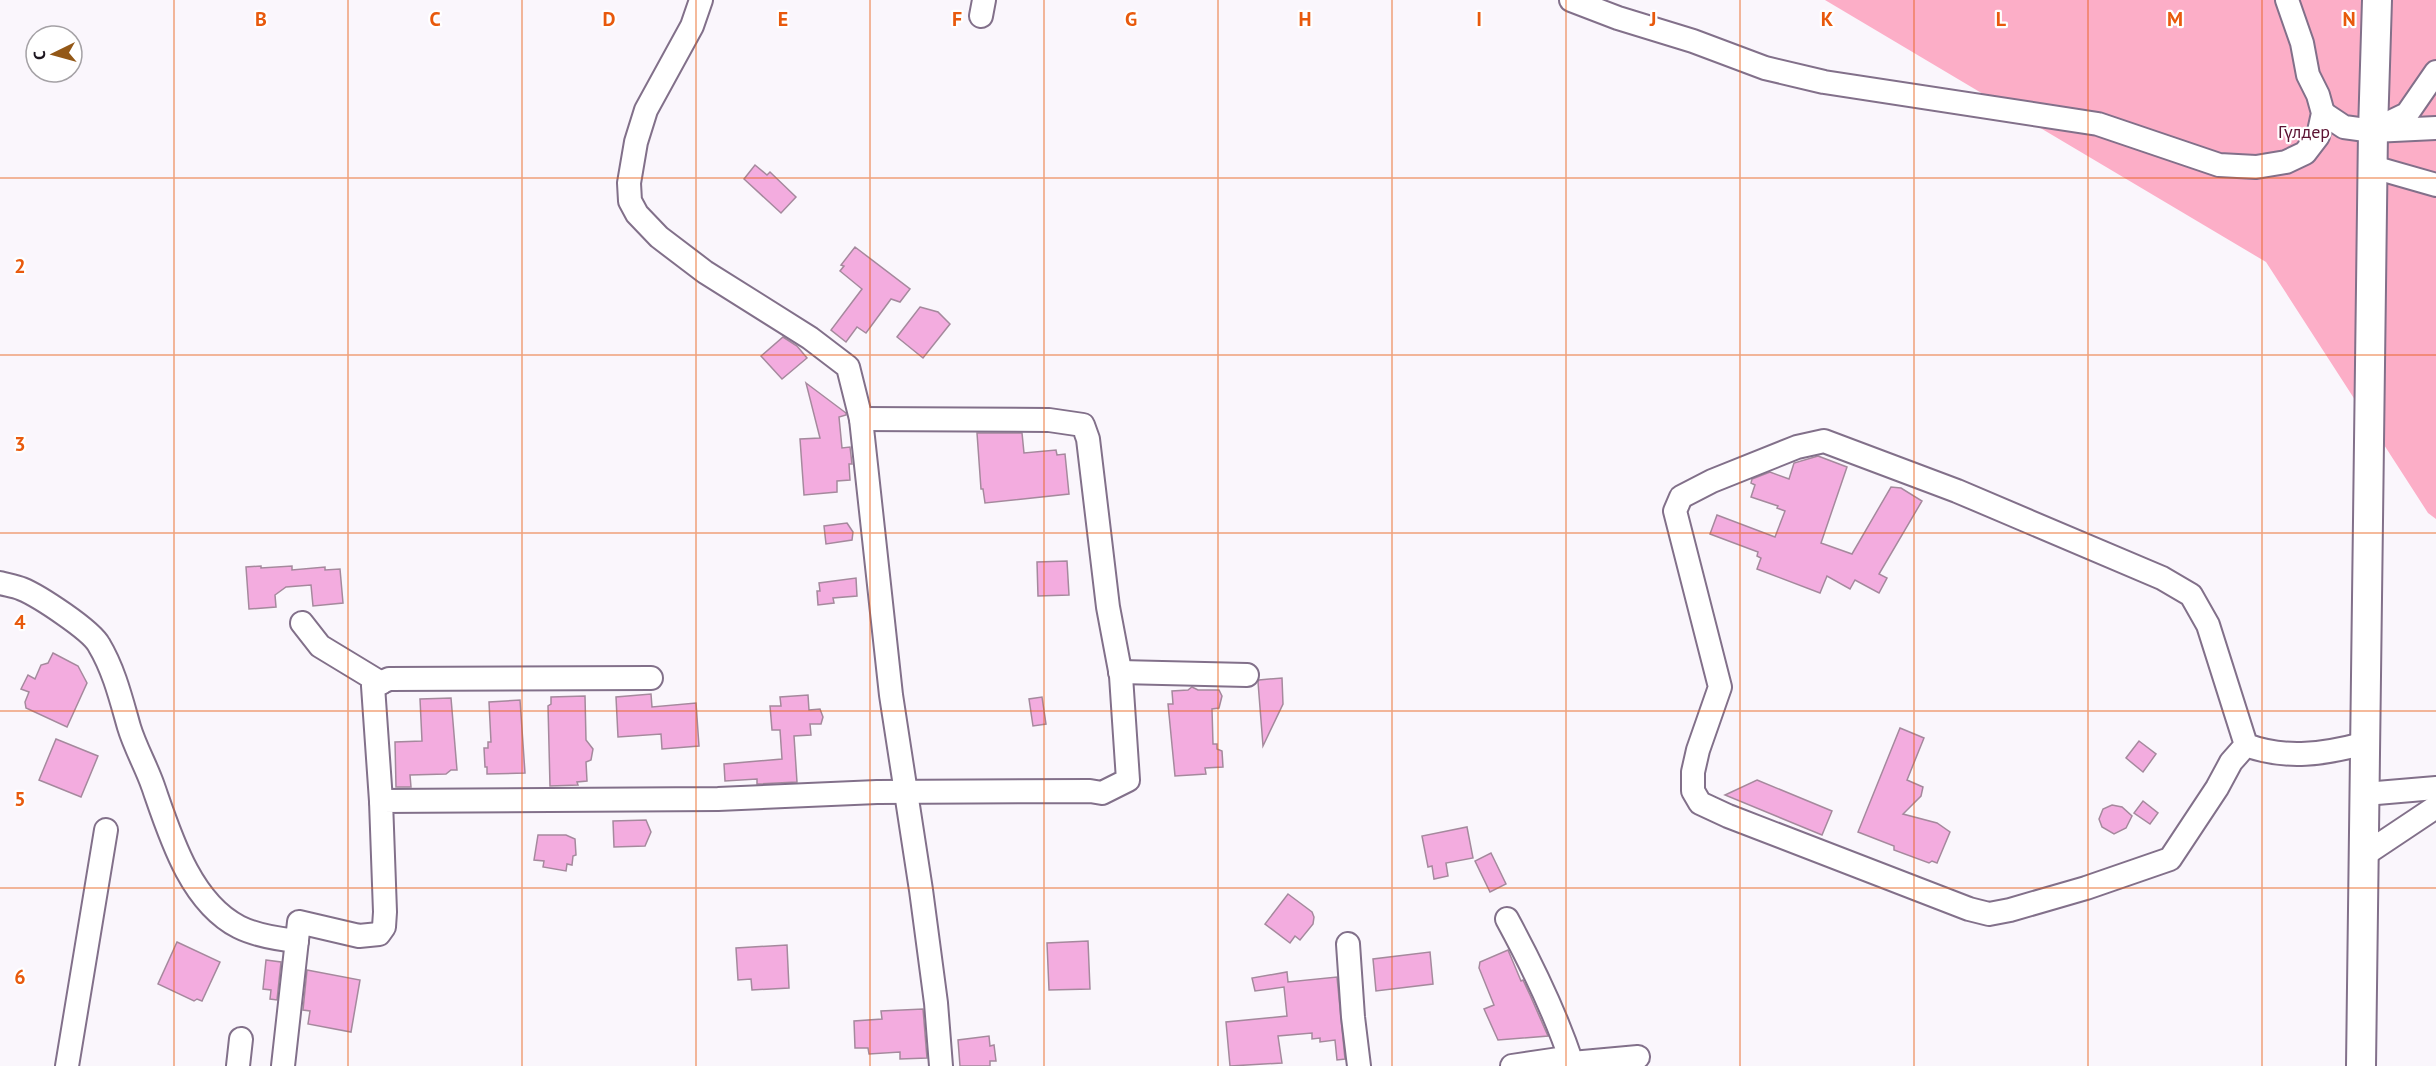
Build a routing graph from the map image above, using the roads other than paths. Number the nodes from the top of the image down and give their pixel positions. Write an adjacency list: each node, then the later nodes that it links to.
1 (701, 0): 11 (street)
2 (1571, 0): 6 (street)
3 (2287, 0): 6 (street)
4 (2377, 0): 8 (main road)
5 (2436, 72): 8 (street)
6 (2323, 113): 8 (street)
7 (2436, 128): 8 (street)
8 (2373, 131): 9 (main road)
9 (2373, 167): 10 (street); 18 (main road)
10 (2436, 185)
11 (861, 419): 14 (street); 21 (street)
12 (0, 583): 28 (street)
13 (302, 623): 17 (street)
14 (1120, 672): 15 (street); 21 (street)
15 (1247, 675)
16 (651, 678): 17 (street)
17 (381, 682): 23 (street)
18 (2366, 743): 19 (street); 22 (main road)
19 (2246, 745): 19 (street)
20 (2436, 788): 22 (street)
21 (907, 793): 23 (street); 36 (street)
22 (2365, 794): 26 (main road)
23 (381, 801): 28 (street)
24 (2436, 807): 26 (street)
25 (106, 830): 33 (street)
26 (2364, 855): 39 (main road)
27 (1507, 919): 32 (street)
28 (297, 941): 35 (street)
29 (1348, 944): 37 (street)
30 (241, 1039): 34 (street)
31 (1638, 1057): 32 (street)
32 (1573, 1064): 38 (street)
33 (67, 1066)
34 (237, 1066)
35 (283, 1066)
36 (941, 1066)
37 (1359, 1066)
38 (1512, 1066)
39 (2361, 1066)

